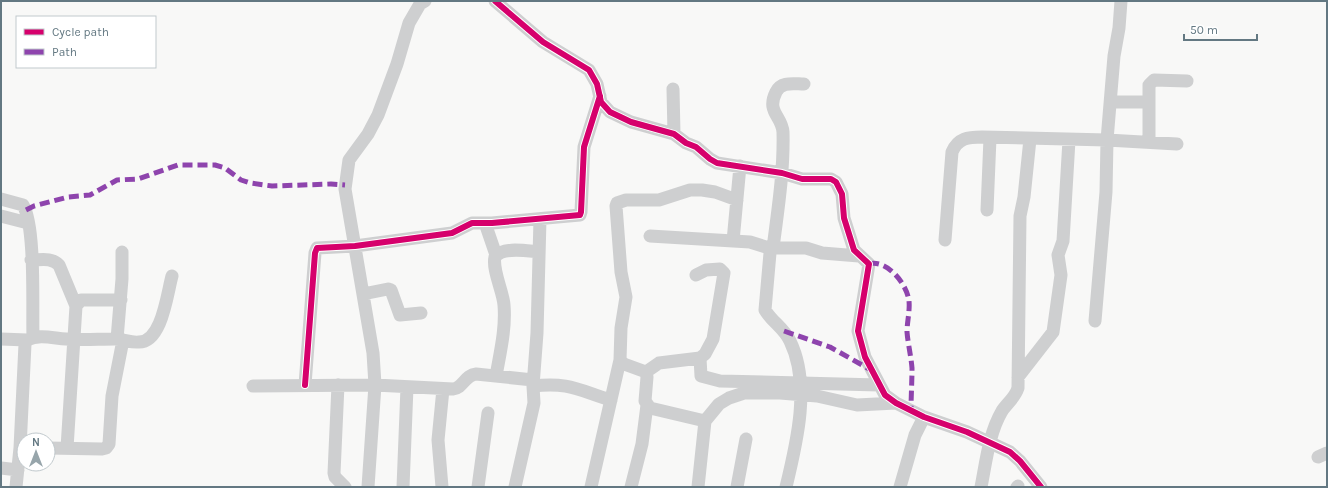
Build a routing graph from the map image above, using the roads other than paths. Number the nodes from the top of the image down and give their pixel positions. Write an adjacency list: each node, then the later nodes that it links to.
1 (425, 1): 29 (street)
2 (495, 1): 7 (street)
3 (1121, 1): 8 (street)
4 (1187, 82): 9 (street)
5 (804, 84): 18 (street)
6 (673, 89): 10 (street)
7 (600, 96): 10 (street); 23 (street)
8 (1111, 102): 9 (street); 14 (street)
9 (1149, 102): 15 (street)
10 (674, 134): 17 (street)
11 (990, 138): 12 (street); 21 (street); 27 (street)
12 (1030, 139): 13 (street); 51 (street)
13 (1069, 140): 14 (street); 51 (street)
14 (1107, 140): 15 (street); 42 (street)
15 (1149, 142): 16 (street)
16 (1177, 144)
17 (740, 166): 18 (street); 20 (street)
18 (782, 173): 30 (street); 34 (street)
19 (1, 199): 24 (street)
20 (737, 200): 28 (street); 48 (street)
21 (987, 210)
22 (1, 216): 24 (street)
23 (540, 219): 25 (street); 32 (street)
24 (28, 223): 35 (street)
25 (485, 223): 29 (street); 33 (street)
26 (650, 236): 28 (street)
27 (945, 240)
28 (733, 241): 30 (street)
29 (355, 246): 38 (street); 53 (street)
30 (771, 248): 34 (street); 60 (street)
31 (122, 252): 39 (street)
32 (539, 252): 33 (street); 52 (street)
33 (496, 255): 50 (street)
34 (859, 256): 56 (street)
35 (31, 260): 40 (street); 44 (street)
36 (696, 275): 47 (street)
37 (172, 276): 46 (street)
38 (363, 294): 41 (street); 55 (street)
39 (121, 300): 40 (street); 46 (street)
40 (76, 306): 45 (street)
41 (421, 313)
42 (1095, 321)
43 (1, 339): 44 (street)
44 (30, 339): 45 (street); 67 (street)
45 (74, 340): 46 (street); 71 (street)
46 (120, 340): 71 (street)
47 (700, 358): 49 (street); 60 (street)
48 (620, 360): 49 (street); 61 (street)
49 (646, 372): 63 (street)
50 (496, 376): 52 (street); 59 (street)
51 (1018, 377): 69 (street)
52 (533, 383): 61 (street); 81 (street)
53 (305, 385): 54 (street); 57 (street)
54 (338, 385): 55 (street); 76 (street)
55 (375, 385): 58 (street); 77 (street)
56 (878, 385): 60 (street); 62 (street)
57 (253, 386)
58 (407, 387): 59 (street); 78 (street)
59 (443, 389): 79 (street)
60 (800, 389): 62 (street); 66 (street); 86 (street)
61 (611, 400): 82 (street)
62 (896, 403): 65 (street)
63 (647, 405): 66 (street); 83 (street)
64 (488, 413): 80 (street)
65 (924, 417): 69 (street); 87 (street)
66 (705, 421): 84 (street)
67 (22, 432)
68 (746, 439): 85 (street)
69 (991, 443): 88 (street); 89 (street)
70 (56, 448): 71 (street)
71 (67, 448)
72 (1, 468): 73 (street)
73 (16, 470)
74 (18, 472): 75 (street)
75 (16, 487)
76 (344, 487)
77 (368, 487)
78 (402, 487)
79 (442, 487)
80 (478, 487)
81 (515, 487)
82 (591, 487)
83 (631, 487)
84 (698, 487)
85 (737, 487)
86 (786, 487)
87 (900, 487)
88 (981, 487)
89 (1041, 487)

